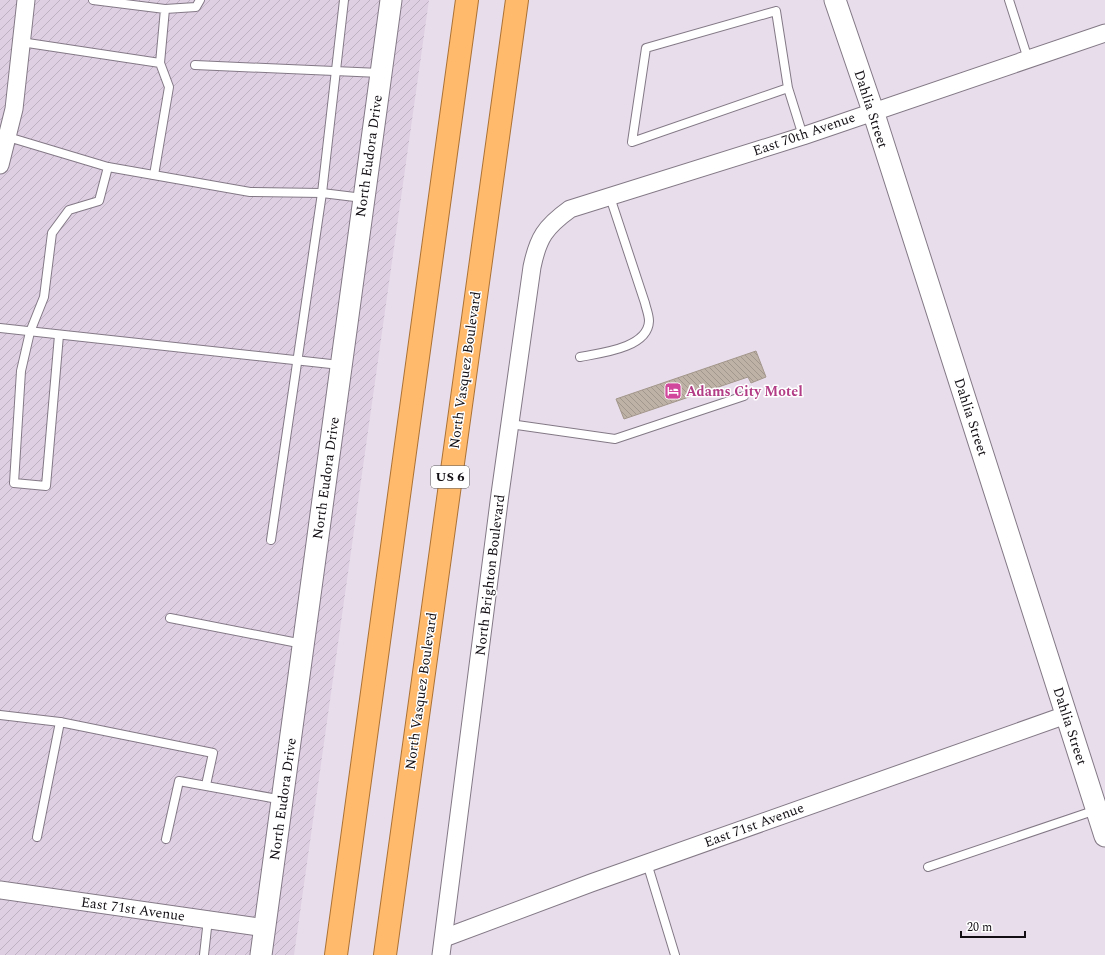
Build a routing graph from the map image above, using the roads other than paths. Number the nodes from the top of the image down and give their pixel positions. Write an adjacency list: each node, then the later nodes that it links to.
1 (26, 0): 12 (street)
2 (93, 0): 10 (lane)
3 (200, 0): 10 (lane)
4 (344, 0): 16 (lane)
5 (391, 0): 17 (street, North Eudora Drive)
6 (467, 0): 57 (highway)
7 (517, 0): 58 (highway, North Vasquez Boulevard / US 6)
8 (835, 0): 19 (street, Dahlia Street)
9 (1009, 0): 13 (lane)
10 (165, 9): 14 (lane)
11 (1105, 34): 13 (street, East 70th Avenue)
12 (22, 42): 14 (lane); 21 (street)
13 (1028, 59): 19 (street, East 70th Avenue)
14 (160, 63): 24 (lane)
15 (195, 65): 16 (lane)
16 (335, 70): 17 (lane); 25 (lane)
17 (380, 73): 27 (street, North Eudora Drive)
18 (788, 88): 18 (lane); 20 (lane)
19 (872, 111): 20 (street, East 70th Avenue); 41 (street, Dahlia Street)
20 (803, 136): 26 (street, East 70th Avenue)
21 (8, 137): 22 (street); 23 (lane)
22 (0, 165)
23 (108, 167): 24 (lane); 30 (lane)
24 (154, 175): 25 (lane)
25 (322, 193): 27 (lane); 33 (lane)
26 (610, 197): 28 (street, East 70th Avenue); 32 (lane)
27 (363, 198): 34 (street, North Eudora Drive)
28 (570, 210): 36 (street, North Brighton Boulevard)
29 (0, 328): 30 (lane)
30 (30, 332): 31 (lane); 31 (lane)
31 (59, 335): 33 (lane)
32 (580, 357)
33 (298, 360): 34 (lane); 37 (lane)
34 (341, 365): 39 (street, North Eudora Drive)
35 (744, 396): 36 (lane)
36 (510, 424): 54 (street, North Brighton Boulevard)
37 (271, 540)
38 (170, 618): 39 (lane)
39 (304, 644): 44 (street, North Eudora Drive)
40 (0, 715): 42 (lane)
41 (1066, 715): 45 (street, Dahlia Street); 49 (street, East 71st Avenue)
42 (60, 722): 43 (lane); 47 (lane)
43 (206, 785): 44 (lane); 48 (lane)
44 (283, 800): 53 (street, North Eudora Drive)
45 (1097, 810): 46 (street, Dahlia Street); 50 (lane)
46 (1105, 836)
47 (37, 837)
48 (166, 840)
49 (647, 863): 54 (street, East 71st Avenue); 59 (lane)
50 (928, 866)
51 (0, 890): 52 (street, East 71st Avenue)
52 (208, 919): 53 (street, East 71st Avenue); 55 (lane)
53 (265, 928): 56 (street, North Eudora Drive)
54 (442, 947)
55 (204, 955)
56 (261, 955)
57 (336, 955)
58 (385, 955)
59 (674, 955)

